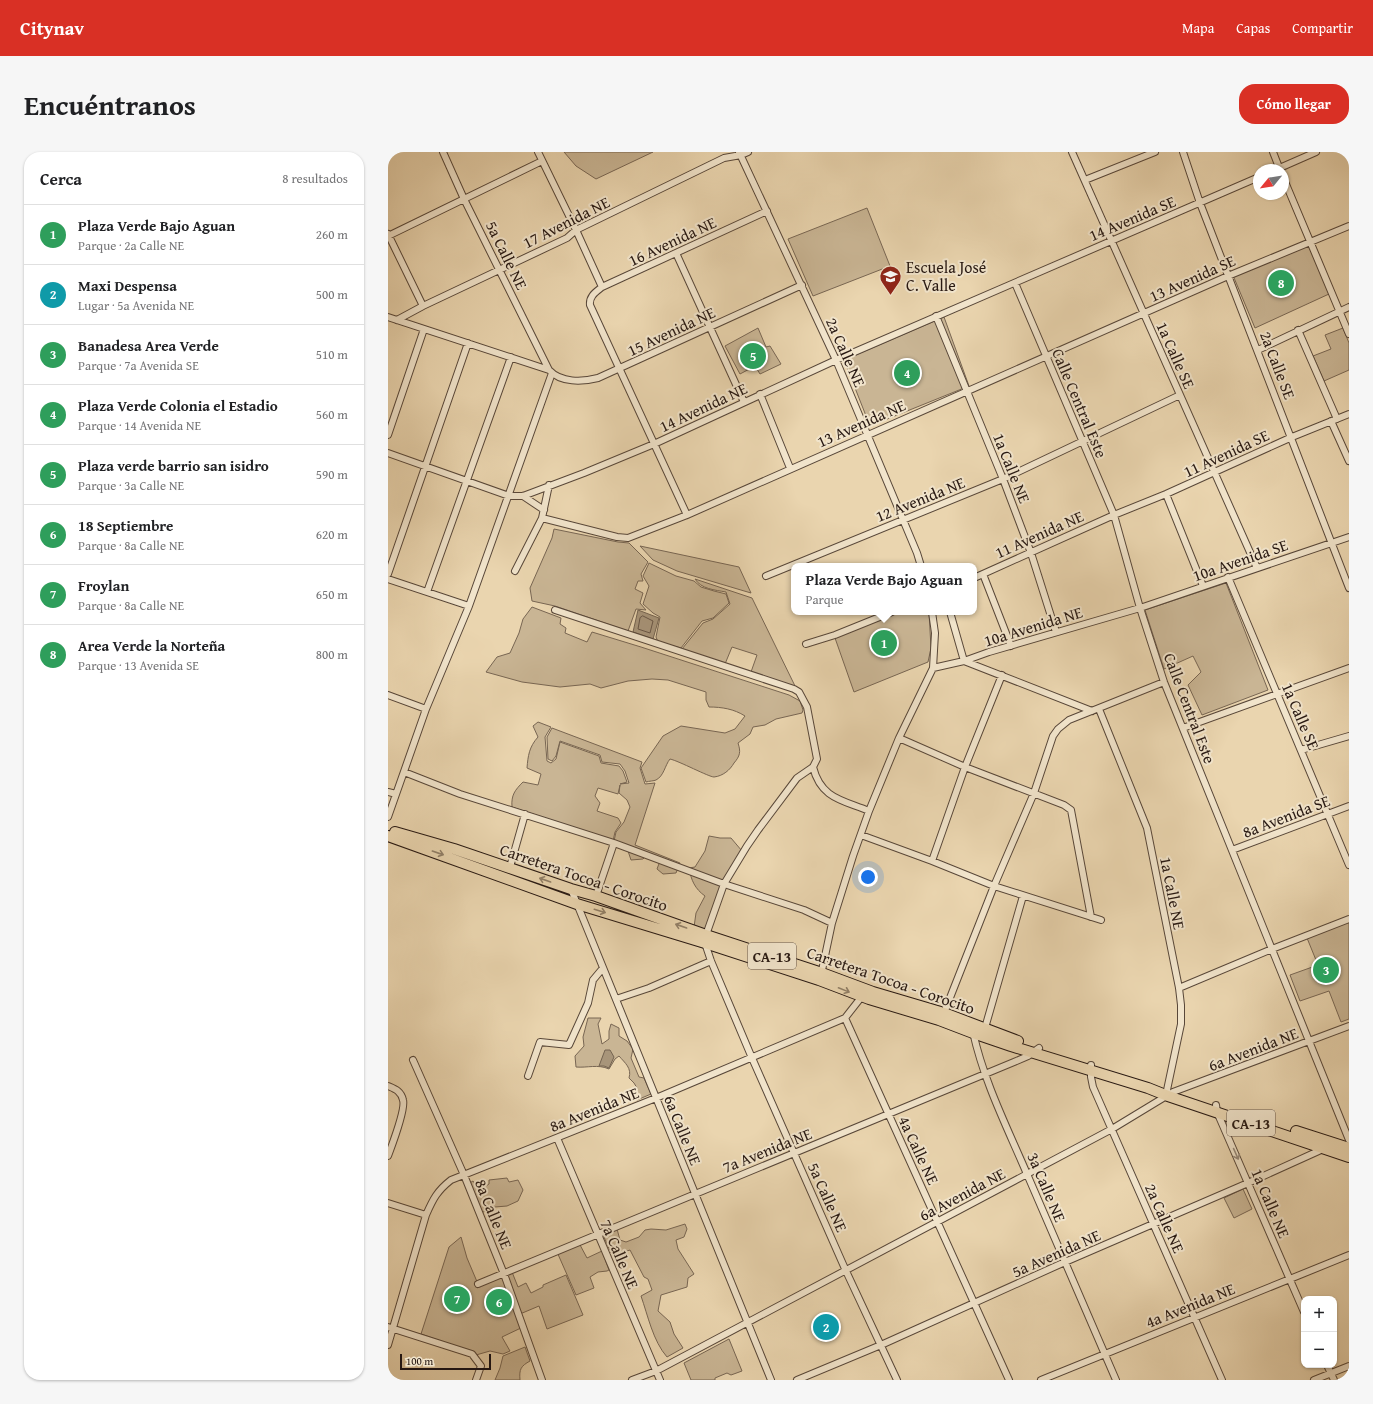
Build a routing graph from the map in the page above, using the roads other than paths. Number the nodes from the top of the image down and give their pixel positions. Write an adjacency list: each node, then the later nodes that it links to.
1 (443, 152): 16 (street, 5a Calle NE)
2 (538, 152): 10 (street)
3 (748, 152): 9 (street, 17 Avenida NE)
4 (1072, 152): 13 (street, 1a Calle SE)
5 (1155, 152): 13 (street)
6 (1183, 152): 17 (street, 2a Calle SE)
7 (1273, 152): 11 (street)
8 (1316, 152): 12 (street)
9 (740, 154): 18 (street, 2a Calle NE); 20 (street, 17 Avenida NE)
10 (542, 161): 16 (street); 20 (street)
11 (1277, 164)
12 (1289, 164)
13 (1085, 180): 22 (street, 1a Calle SE)
14 (1253, 180): 17 (street, 14 Avenida SE)
15 (1289, 192): 23 (street)
16 (464, 199): 21 (street); 25 (street, 5a Calle NE)
17 (1200, 203): 22 (street, 14 Avenida SE); 26 (street, 2a Calle SE)
18 (767, 211): 24 (street, 16 Avenida NE); 28 (street, 2a Calle NE)
19 (1348, 228): 23 (street, 13 Avenida SE)
20 (576, 230): 25 (street, 17 Avenida NE); 29 (street)
21 (388, 235): 30 (street)
22 (1112, 241): 27 (street, 14 Avenida SE); 33 (street, 1a Calle SE)
23 (1310, 241): 26 (street, 13 Avenida SE); 32 (street)
24 (676, 253): 29 (street, 16 Avenida NE); 37 (street)
25 (500, 270): 30 (street, 17 Avenida NE); 47 (street, 5a Calle NE)
26 (1228, 276): 33 (street, 13 Avenida SE); 42 (street, 2a Calle SE)
27 (1015, 283): 34 (street, 14 Avenida NE); 43 (street, Calle Central Este)
28 (802, 285): 37 (street, 15 Avenida NE); 45 (street, 2a Calle NE)
29 (602, 287): 46 (street, 16 Avenida NE)
30 (423, 306): 36 (street, 17 Avenida NE)
31 (1349, 307): 32 (street)
32 (1340, 311): 39 (street); 40 (street)
33 (1144, 313): 43 (street, 13 Avenida SE); 50 (street, 1a Calle SE)
34 (936, 316): 45 (street, 14 Avenida NE); 48 (street, 1a Calle NE)
35 (388, 317): 36 (street, 15 Avenida NE)
36 (397, 320): 38 (street, 15 Avenida NE)
37 (710, 327): 46 (street, 15 Avenida NE); 51 (street)
38 (424, 330): 41 (street, 15 Avenida NE); 55 (street)
39 (1298, 330): 42 (street); 53 (street)
40 (1349, 334)
41 (468, 343): 44 (street, 15 Avenida NE); 61 (street)
42 (1258, 350): 56 (street, 2a Calle SE)
43 (1046, 356): 48 (street, 13 Avenida NE); 57 (street, Calle Central Este)
44 (511, 357): 47 (street, 15 Avenida NE); 65 (street)
45 (836, 360): 49 (street, 14 Avenida NE); 54 (street, 2a Calle NE)
46 (620, 369): 47 (street, 15 Avenida NE); 58 (street)
47 (550, 371): 68 (street)
48 (967, 391): 54 (street, 13 Avenida NE); 64 (street, 1a Calle NE)
49 (760, 394): 51 (street, 14 Avenida NE); 62 (street)
50 (1180, 395): 57 (street, 12 Avenida NE); 63 (street, 1a Calle SE)
51 (744, 402): 58 (street, 14 Avenida NE)
52 (1349, 414): 53 (street, 11 Avenida SE)
53 (1334, 420): 56 (street, 11 Avenida SE); 60 (street)
54 (867, 435): 62 (street, 13 Avenida NE); 74 (street, 2a Calle NE)
55 (388, 436)
56 (1292, 437): 63 (street, 11 Avenida SE); 76 (street, 2a Calle SE)
57 (1082, 441): 64 (street, 12 Avenida NE); 72 (street, Calle Central Este)
58 (654, 444): 66 (street, 14 Avenida NE); 71 (street)
59 (388, 453): 61 (street, 14 Avenida NE)
60 (1349, 461)
61 (426, 466): 65 (street, 14 Avenida NE); 83 (street)
62 (790, 468): 71 (street, 13 Avenida NE)
63 (1214, 472): 67 (street, 11 Avenida SE); 81 (street, 1a Calle SE)
64 (1003, 479): 74 (street, 12 Avenida NE); 77 (street, 1a Calle NE)
65 (467, 481): 68 (street, 14 Avenida NE); 91 (street)
66 (549, 485): 69 (street, 14 Avenida NE); 70 (street)
67 (1166, 494): 72 (street, 11 Avenida SE); 89 (street)
68 (509, 496): 69 (street, 14 Avenida NE); 92 (street)
69 (523, 496): 70 (street)
70 (544, 510): 73 (street)
71 (686, 514): 73 (street, 13 Avenida NE)
72 (1114, 515): 77 (street, 11 Avenida NE); 93 (street, Calle Central Este)
73 (542, 518): 82 (street)
74 (903, 520): 78 (street, 12 Avenida NE); 79 (street, 2a Calle NE)
75 (1349, 537): 76 (street, 10a Avenida SE)
76 (1331, 543): 81 (street, 10a Avenida SE); 90 (street, 2a Calle SE)
77 (1031, 553): 84 (street, 11 Avenida NE); 98 (street, 1a Calle NE)
78 (798, 563)
79 (920, 563)
80 (791, 566): 85 (street, 12 Avenida NE)
81 (1257, 568): 87 (street, 10a Avenida SE)
82 (515, 571)
83 (388, 574)
84 (983, 574): 86 (street, 11 Avenida NE); 100 (street)
85 (766, 576)
86 (977, 577)
87 (1228, 577): 89 (street, 10a Avenida SE); 106 (street, 1a Calle SE)
88 (388, 579): 91 (street)
89 (1203, 586): 93 (street, 10a Avenida SE)
90 (1349, 588)
91 (427, 592): 92 (street)
92 (469, 606): 108 (street)
93 (1140, 608): 98 (street, 10a Avenida NE); 105 (street, Calle Central Este)
94 (555, 610): 115 (street)
95 (885, 615): 99 (street)
96 (932, 615): 102 (street)
97 (951, 615): 101 (street)
98 (1056, 632): 100 (street, 10a Avenida NE)
99 (806, 644)
100 (1012, 646): 101 (street, 10a Avenida NE)
101 (964, 661): 102 (street, 10a Avenida NE); 104 (street)
102 (933, 668): 113 (street)
103 (1349, 668): 106 (street)
104 (1002, 675): 110 (street); 116 (street)
105 (1164, 682): 109 (street); 111 (street, Calle Central Este)
106 (1277, 693): 111 (street); 114 (street, 1a Calle SE)
107 (388, 695): 108 (street)
108 (426, 709): 117 (street)
109 (1099, 709): 110 (street); 149 (street, 1a Calle NE)
110 (1092, 711): 119 (street)
111 (1183, 728): 130 (street, Calle Central Este)
112 (1349, 736): 114 (street)
113 (899, 738): 116 (street); 122 (street)
114 (1301, 750): 124 (street, 1a Calle SE)
115 (813, 767): 122 (street); 134 (street)
116 (965, 767): 119 (street); 131 (street)
117 (404, 772): 120 (street); 123 (street)
118 (388, 792): 120 (street)
119 (1034, 793): 135 (street); 140 (street)
120 (396, 794): 125 (street)
121 (1349, 806): 124 (street, 8a Avenida SE)
122 (869, 810): 127 (street)
123 (525, 814): 129 (street); 133 (street)
124 (1328, 814): 130 (street, 8a Avenida SE); 132 (street, 1a Calle SE)
125 (388, 817)
126 (388, 830): 133 (main road, Carretera Tocoa - Corocito / CA-13)
127 (861, 835): 131 (street); 143 (street)
128 (388, 836): 139 (main road, Carretera Tocoa - Corocito / CA-13, one-way to 139)
129 (614, 843): 134 (street); 137 (street)
130 (1232, 850): 145 (street, Calle Central Este)
131 (932, 861): 135 (street)
132 (1349, 866)
133 (510, 868): 136 (main road, Carretera Tocoa - Corocito / CA-13, one-way to 133)
134 (724, 884): 143 (street); 144 (street)
135 (994, 886): 138 (street); 152 (street)
136 (571, 889): 137 (main road, Carretera Tocoa - Corocito / CA-13); 139 (street, 6a Calle NE)
137 (596, 896): 144 (main road, Carretera Tocoa - Corocito / CA-13, one-way to 137)
138 (1023, 896): 140 (street); 156 (street)
139 (577, 904): 144 (main road, Carretera Tocoa - Corocito / CA-13, one-way to 144); 147 (street, 6a Calle NE)
140 (1091, 917): 142 (street)
141 (1349, 919): 145 (street)
142 (1102, 920)
143 (832, 923): 148 (street)
144 (705, 938): 146 (street, 5a Calle NE); 148 (main road, Carretera Tocoa - Corocito / CA-13)
145 (1272, 949): 149 (street); 157 (street, Calle Central Este)
146 (710, 961): 151 (street); 159 (street, 5a Calle NE)
147 (603, 968): 151 (street, 6a Calle NE); 163 (street)
148 (821, 976): 150 (main road, Carretera Tocoa - Corocito / CA-13)
149 (1179, 988): 165 (street, 1a Calle NE)
150 (864, 993): 152 (main road, Carretera Tocoa - Corocito / CA-13); 153 (street); 155 (main road, Carretera Tocoa - Corocito / CA-13)
151 (616, 999): 166 (street, 6a Calle NE)
152 (944, 1013): 155 (main road, Carretera Tocoa - Corocito / CA-13)
153 (845, 1018): 159 (street, 8a Avenida NE); 168 (street, 4a Calle NE)
154 (1349, 1026): 157 (street, 6a Avenida NE)
155 (973, 1028): 156 (main road, Carretera Tocoa - Corocito / CA-13); 158 (main road, Carretera Tocoa - Corocito / CA-13); 162 (street, 3a Calle NE)
156 (985, 1028): 158 (main road, Carretera Tocoa - Corocito / CA-13)
157 (1309, 1041): 165 (street, 6a Avenida NE); 171 (street, Calle Central Este)
158 (1036, 1050): 161 (main road, Carretera Tocoa - Corocito / CA-13); 162 (street, 7a Avenida NE)
159 (752, 1058): 166 (street, 8a Avenida NE); 174 (street, 5a Calle NE)
160 (413, 1060): 178 (street, 8a Calle NE)
161 (1091, 1068): 165 (main road, Carretera Tocoa - Corocito / CA-13); 169 (street, 2a Calle NE)
162 (985, 1074): 168 (street, 7a Avenida NE); 177 (street, 3a Calle NE)
163 (528, 1076)
164 (388, 1086): 175 (street)
165 (1169, 1093): 167 (main road, CA-13); 169 (street, 6a Avenida NE)
166 (656, 1098): 170 (street, 8a Avenida NE); 180 (street, 6a Calle NE)
167 (1216, 1108): 172 (main road, CA-13); 173 (main road, CA-13); 179 (street, 1a Calle NE, one-way to 179)
168 (889, 1115): 174 (street, 7a Avenida NE); 183 (street, 4a Calle NE)
169 (1112, 1129): 177 (street, 6a Avenida NE); 184 (street, 2a Calle NE)
170 (557, 1138): 178 (street, 8a Avenida NE); 185 (street, 7a Calle NE)
171 (1349, 1138)
172 (1324, 1148): 176 (main road, CA-13); 179 (street, 5a Avenida NE)
173 (1349, 1148)
174 (794, 1153): 180 (street, 7a Avenida NE); 188 (street, 5a Calle NE)
175 (388, 1156)
176 (1349, 1157)
177 (1027, 1174): 183 (street, 6a Avenida NE); 187 (street, 3a Calle NE)
178 (464, 1175): 182 (street, 8a Avenida NE); 189 (street, 8a Calle NE)
179 (1248, 1183): 184 (street, 5a Avenida NE); 190 (street, 1a Calle NE)
180 (695, 1194): 185 (street, 7a Avenida NE); 195 (street, 6a Calle NE)
181 (388, 1203): 182 (street)
182 (426, 1215): 196 (street)
183 (938, 1222): 188 (street, 6a Avenida NE); 192 (street, 4a Calle NE)
184 (1154, 1224): 187 (street, 5a Avenida NE); 194 (street, 2a Calle NE)
185 (598, 1234): 189 (street, 7a Avenida NE); 202 (street, 7a Calle NE)
186 (1349, 1255): 190 (street, 4a Avenida NE)
187 (1065, 1262): 192 (street, 5a Avenida NE); 199 (street, 3a Calle NE)
188 (846, 1271): 195 (street, 6a Avenida NE); 198 (street, 5a Calle NE)
189 (504, 1274): 191 (street, 7a Avenida NE); 205 (street, 8a Calle NE)
190 (1290, 1279): 193 (street, 1a Calle NE); 194 (street, 4a Avenida NE)
191 (478, 1284)
192 (975, 1303): 198 (street, 5a Avenida NE); 211 (street, 4a Calle NE)
193 (1301, 1305)
194 (1194, 1318): 199 (street, 4a Avenida NE); 214 (street, 2a Calle NE)
195 (747, 1322): 202 (street, 6a Avenida NE); 208 (street, 6a Calle NE)
196 (391, 1328): 197 (street); 204 (street)
197 (388, 1345)
198 (881, 1345): 209 (street, 5a Avenida NE); 210 (street, 5a Calle NE)
199 (1105, 1354): 212 (street, 4a Avenida NE); 213 (street, 3a Calle NE)
200 (1349, 1366): 203 (street)
201 (1328, 1368): 203 (street)
202 (656, 1371): 206 (street, 6a Avenida NE); 207 (street, 7a Calle NE)
203 (1331, 1373): 215 (street); 216 (street)
204 (476, 1380)
205 (542, 1380)
206 (632, 1380)
207 (660, 1380)
208 (771, 1380)
209 (797, 1380)
210 (897, 1380)
211 (1009, 1380)
212 (1041, 1380)
213 (1116, 1380)
214 (1222, 1380)
215 (1314, 1380)
216 (1334, 1380)

